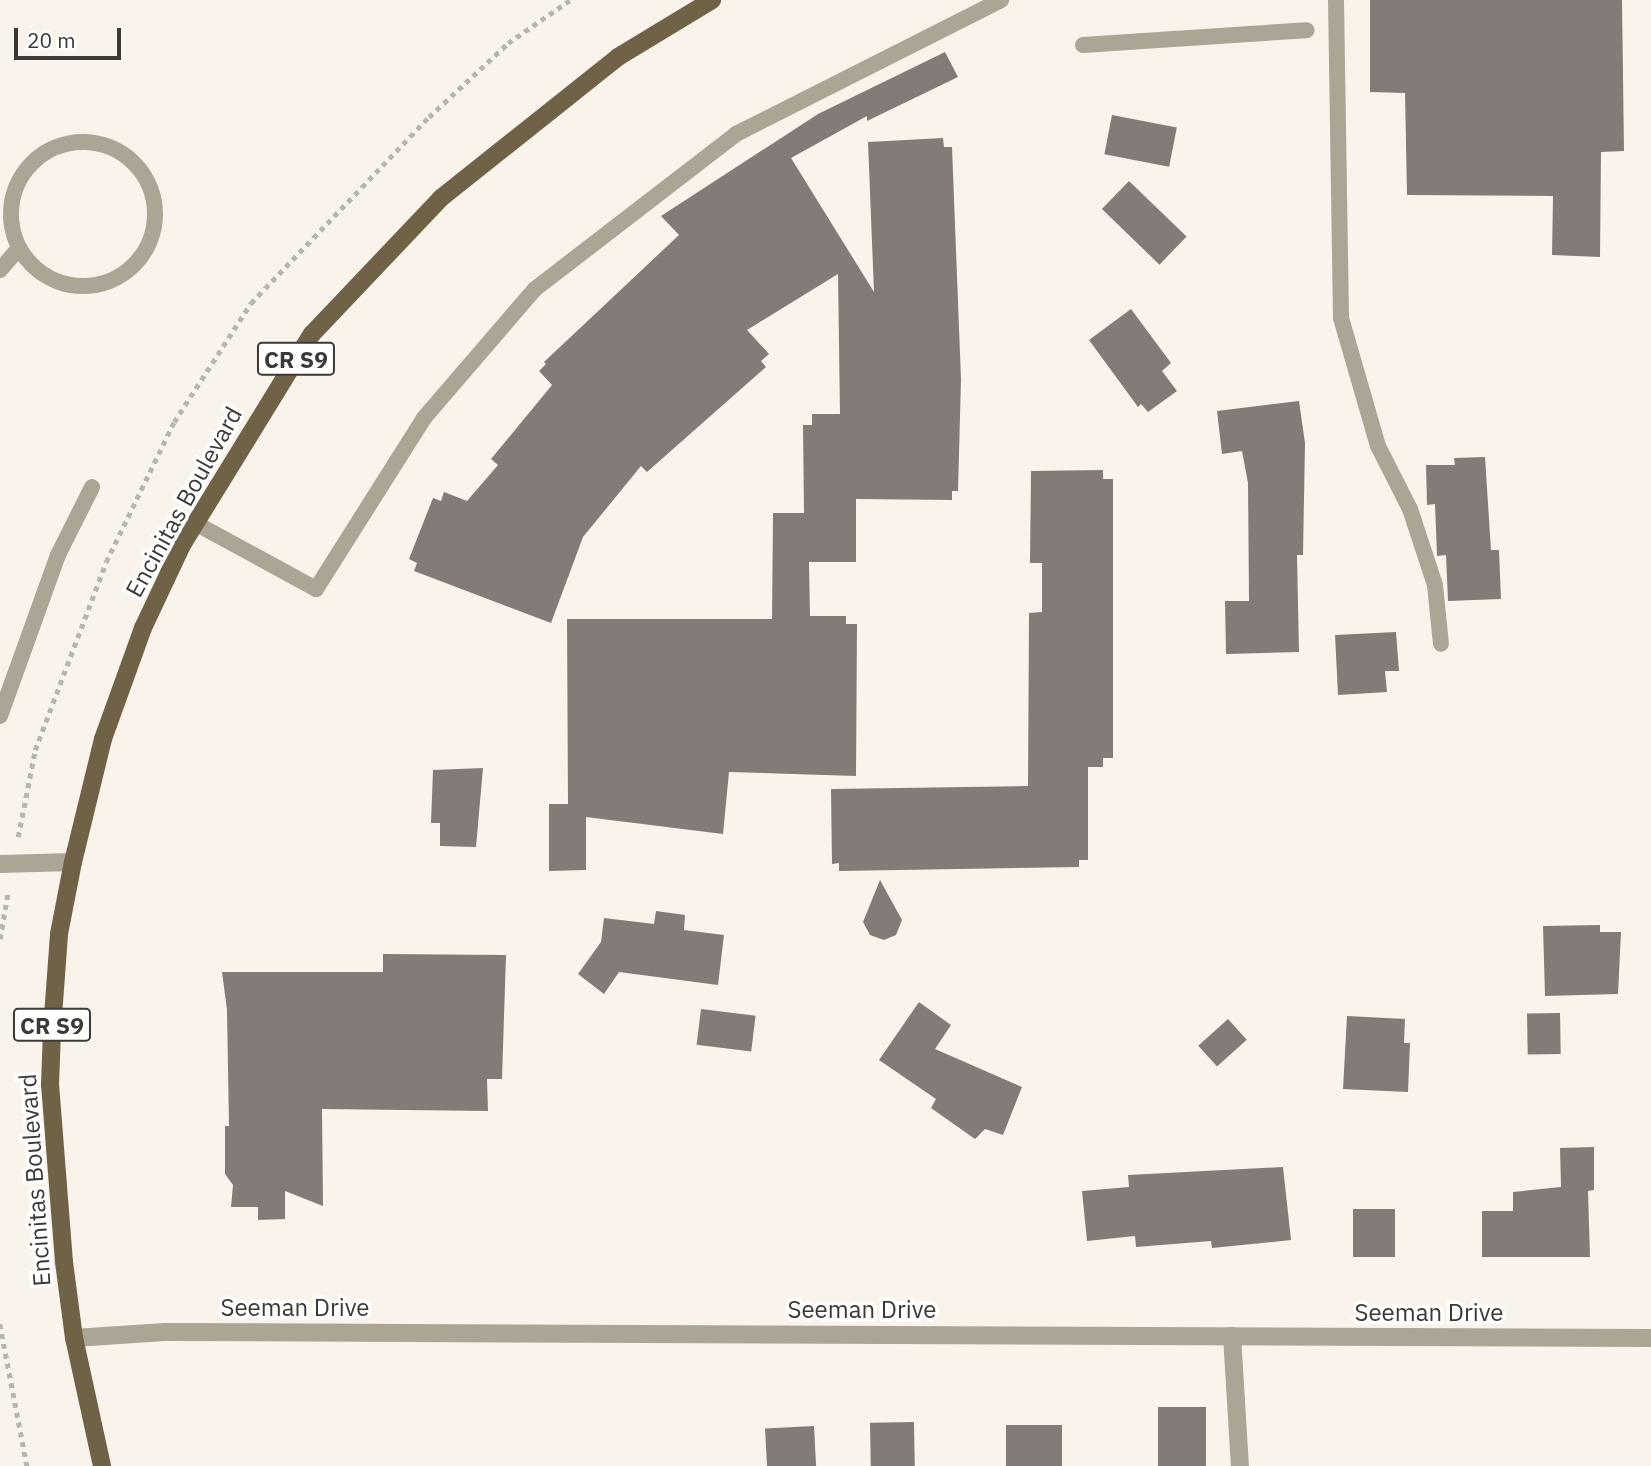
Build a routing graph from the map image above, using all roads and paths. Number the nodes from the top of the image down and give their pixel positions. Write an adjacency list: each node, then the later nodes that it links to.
1 (712, 0): 9 (main road, Encinitas Boulevard / CR S9)
2 (1001, 0): 9 (lane)
3 (1336, 0): 10 (lane)
4 (1306, 30): 5 (lane)
5 (1083, 45)
6 (19, 248): 6 (lane); 7 (lane)
7 (0, 270)
8 (92, 487): 11 (lane)
9 (195, 523): 12 (main road, Encinitas Boulevard / CR S9)
10 (1441, 644)
11 (0, 716)
12 (73, 862): 13 (street); 16 (main road, Encinitas Boulevard / CR S9)
13 (0, 864)
14 (0, 1324): 18 (path)
15 (1232, 1336): 16 (street, Seeman Drive); 17 (street, Seeman Drive); 20 (street)
16 (74, 1338): 19 (main road, Encinitas Boulevard / CR S9)
17 (1651, 1338)
18 (27, 1466)
19 (102, 1466)
20 (1240, 1466)

